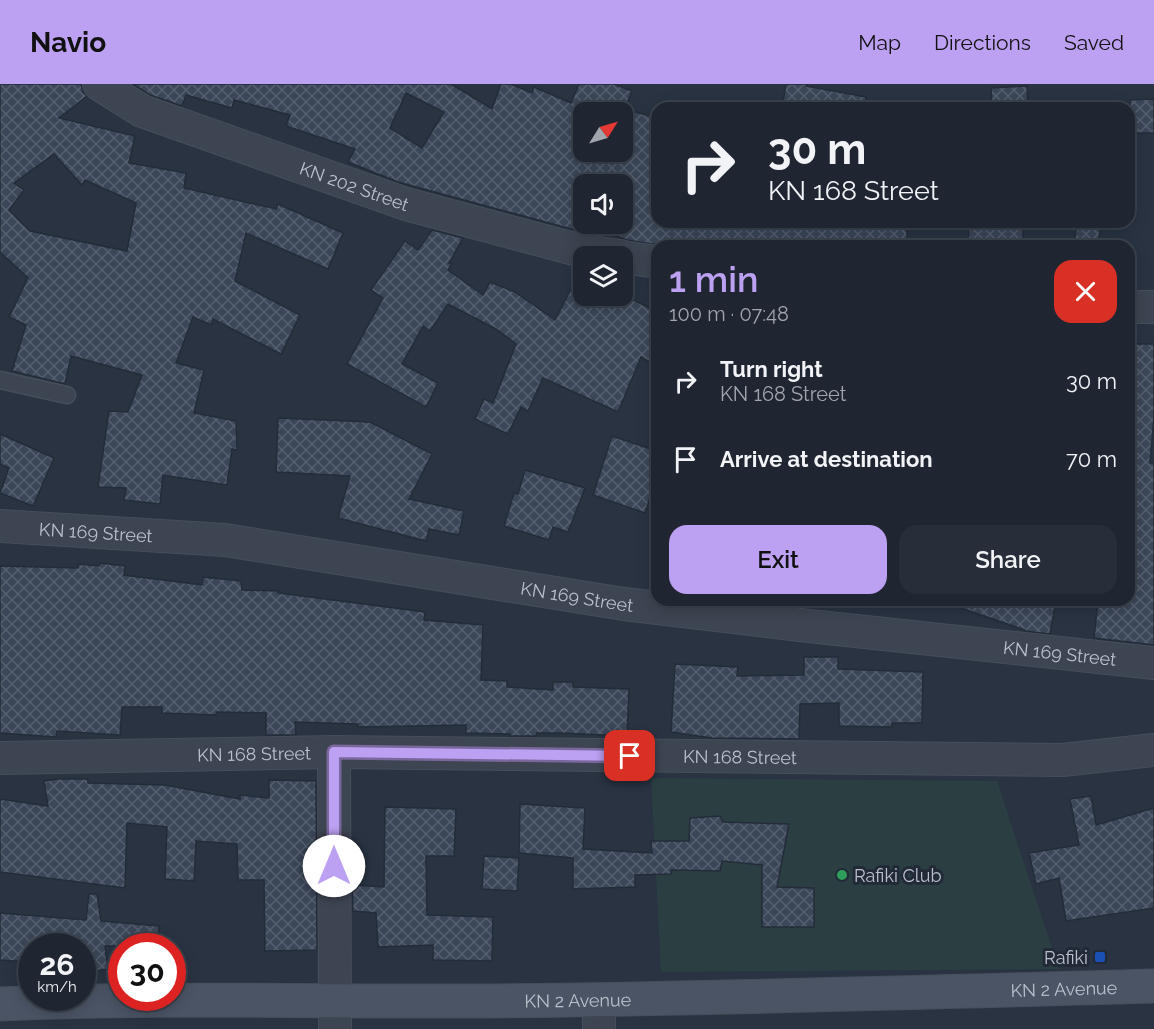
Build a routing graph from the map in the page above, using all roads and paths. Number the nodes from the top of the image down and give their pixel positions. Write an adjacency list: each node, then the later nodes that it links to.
1 (99, 84): 2 (street, KN 202 Street)
2 (573, 249)
3 (633, 259): 4 (street, KN 202 Street)
4 (651, 261)
5 (1135, 307): 6 (street)
6 (1154, 307)
7 (0, 380): 8 (lane)
8 (67, 395)
9 (0, 526): 10 (street, KN 169 Street)
10 (1154, 663)
11 (1154, 750): 12 (street, KN 168 Street)
12 (334, 752): 13 (street, KN 168 Street); 17 (street)
13 (0, 758)
14 (1154, 986): 16 (main road, KN 2 Avenue)
15 (0, 1004): 17 (main road, KN 2 Avenue)
16 (599, 1015): 17 (main road, KN 2 Avenue)
17 (335, 1016)

